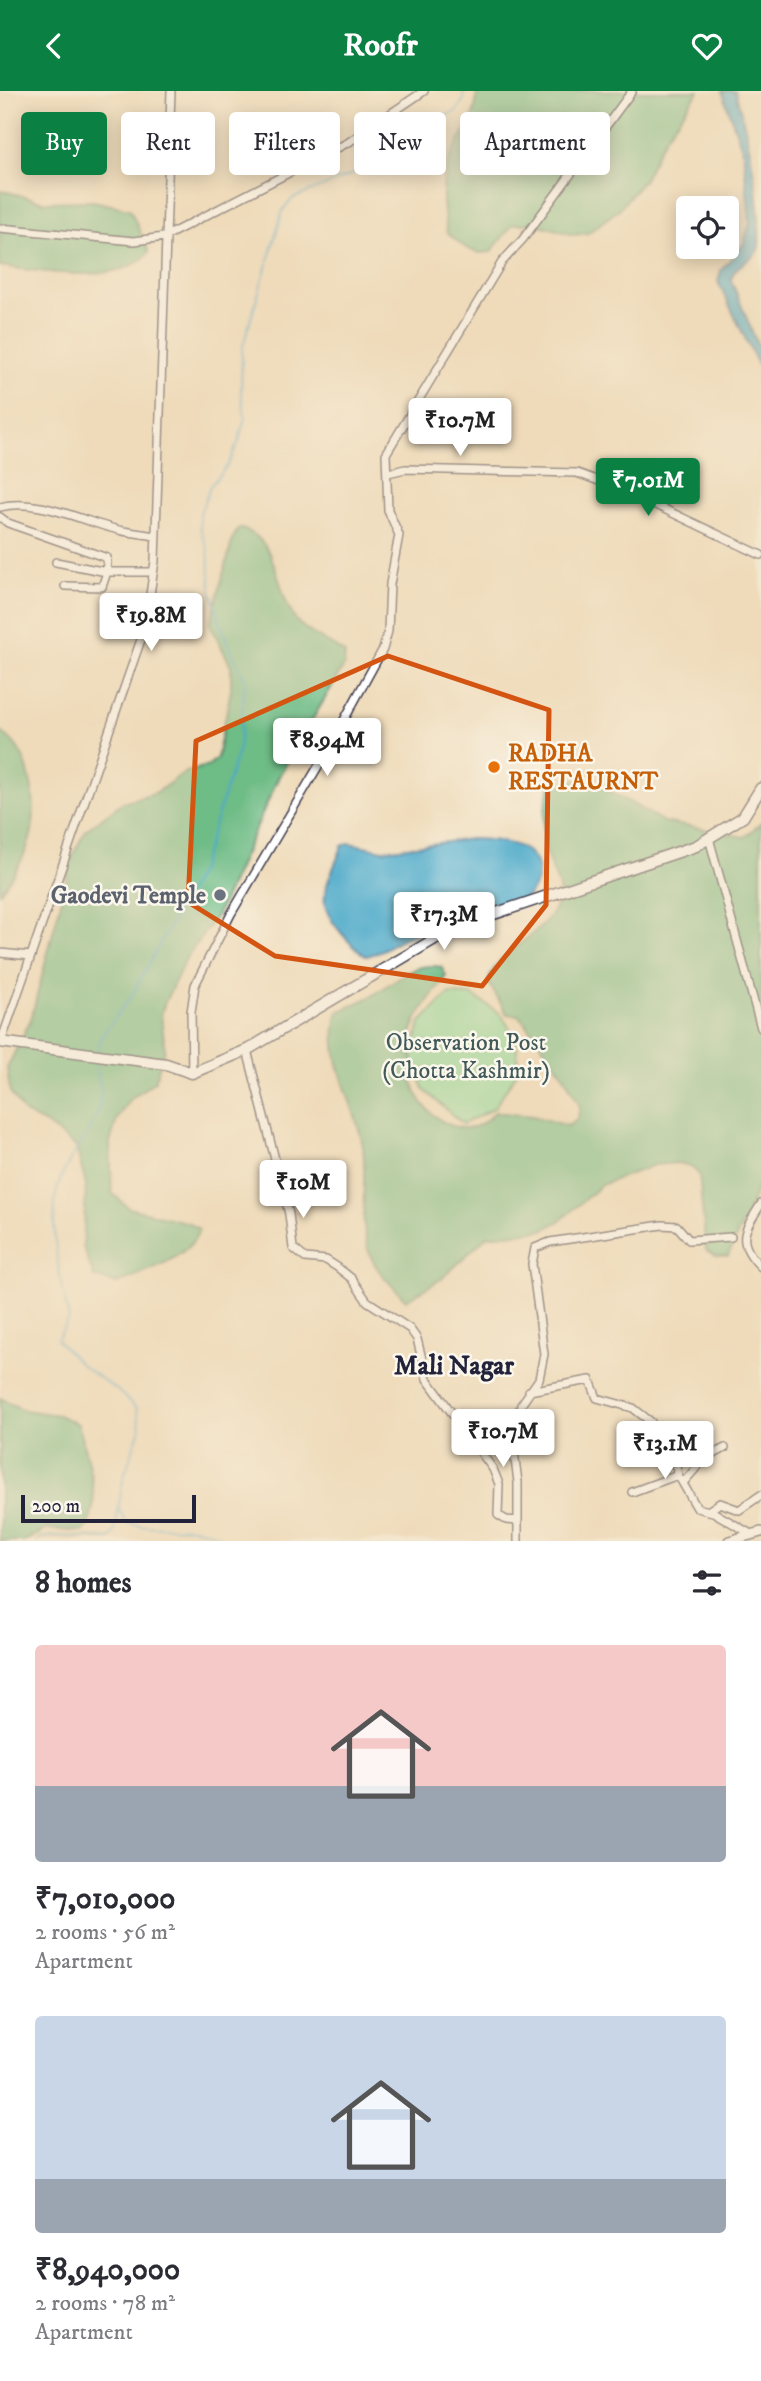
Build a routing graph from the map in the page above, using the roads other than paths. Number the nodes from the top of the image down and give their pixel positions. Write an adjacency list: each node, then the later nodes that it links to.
1 (171, 91): 5 (street)
2 (424, 91): 5 (street)
3 (632, 91): 6 (street)
4 (0, 228): 5 (street)
5 (164, 237): 9 (street)
6 (388, 473): 10 (street); 22 (street)
7 (0, 507): 9 (street)
8 (0, 517): 12 (street)
9 (155, 536): 13 (street)
10 (761, 555)
11 (56, 562): 12 (street)
12 (107, 572): 13 (street); 14 (street)
13 (153, 572): 18 (street)
14 (65, 586)
15 (761, 788): 16 (main road)
16 (709, 838): 19 (street); 21 (main road)
17 (0, 953): 18 (street)
18 (31, 956): 20 (street)
19 (761, 1028)
20 (0, 1042): 22 (main road)
21 (247, 1050): 22 (main road); 33 (street)
22 (192, 1073)
23 (761, 1205): 25 (street)
24 (731, 1237): 26 (street)
25 (761, 1266)
26 (529, 1391): 28 (street); 33 (street)
27 (725, 1448): 29 (street)
28 (678, 1475): 29 (street); 30 (street)
29 (683, 1483): 32 (street)
30 (632, 1492)
31 (761, 1495): 32 (street)
32 (708, 1511): 34 (street)
33 (518, 1521): 35 (street)
34 (756, 1533): 36 (street)
35 (518, 1541)
36 (729, 1541)

